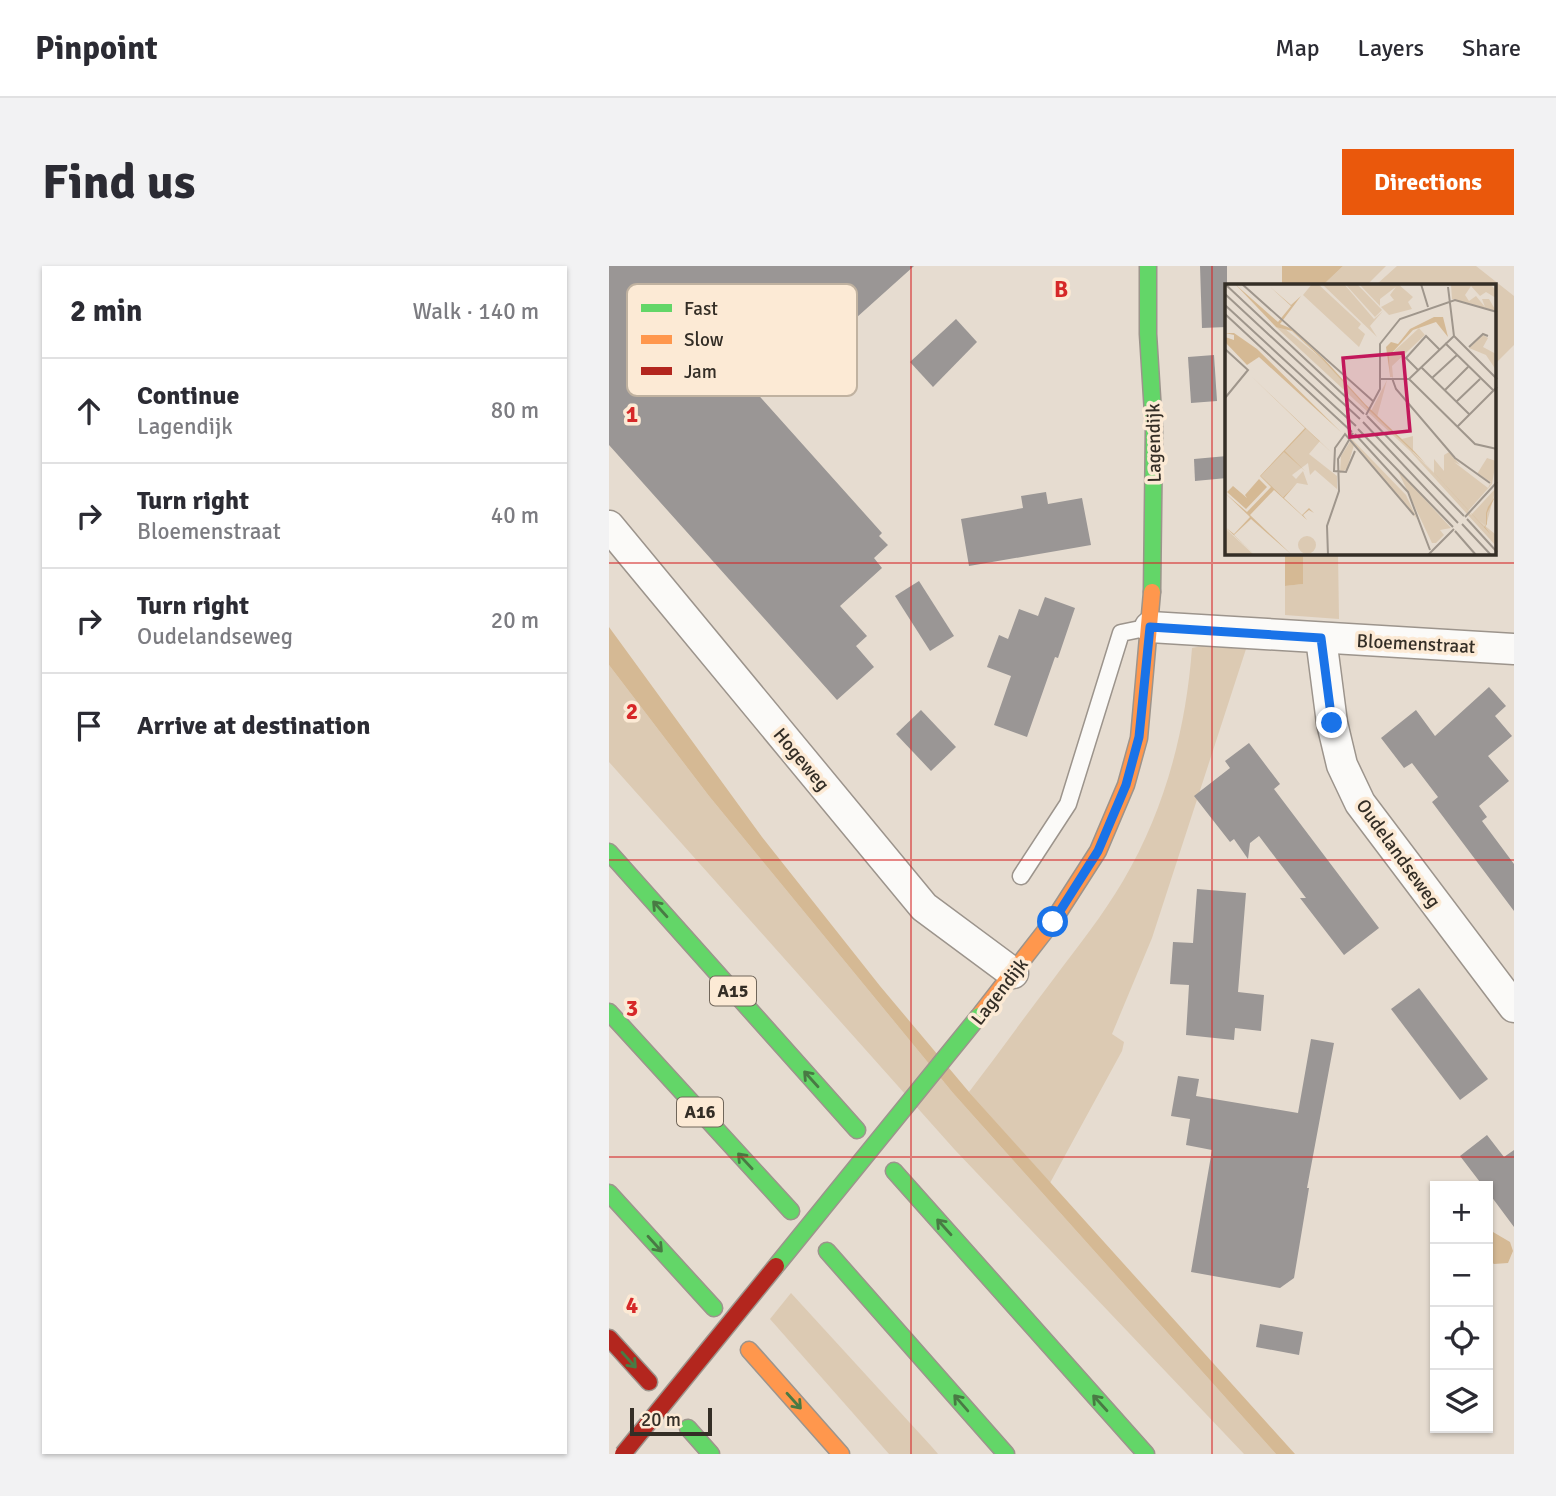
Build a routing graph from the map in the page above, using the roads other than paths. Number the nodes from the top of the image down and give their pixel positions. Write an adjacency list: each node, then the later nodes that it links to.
1 (1148, 266): 3 (main road, Lagendijk)
2 (609, 526): 8 (street, Hogeweg)
3 (1150, 627): 4 (street, Bloemenstraat); 7 (lane); 8 (main road, Lagendijk)
4 (1321, 638): 5 (street, Bloemenstraat); 9 (street, Oudelandseweg)
5 (1514, 649)
6 (609, 852): 11 (main road, A15, one-way to 6)
7 (1021, 876)
8 (1013, 972): 21 (main road, Lagendijk, bridge)
9 (1514, 1007)
10 (609, 1012): 14 (main road, A16, one-way to 10)
11 (857, 1130)
12 (894, 1171): 25 (main road, one-way to 12)
13 (609, 1193): 16 (main road, one-way to 16)
14 (792, 1212)
15 (827, 1251): 24 (main road, one-way to 15)
16 (714, 1308)
17 (609, 1338): 19 (main road, one-way to 19)
18 (749, 1350): 23 (main road, one-way to 23)
19 (649, 1382)
20 (688, 1428): 22 (main road)
21 (622, 1454)
22 (711, 1454)
23 (841, 1454)
24 (1006, 1454)
25 (1146, 1454)

